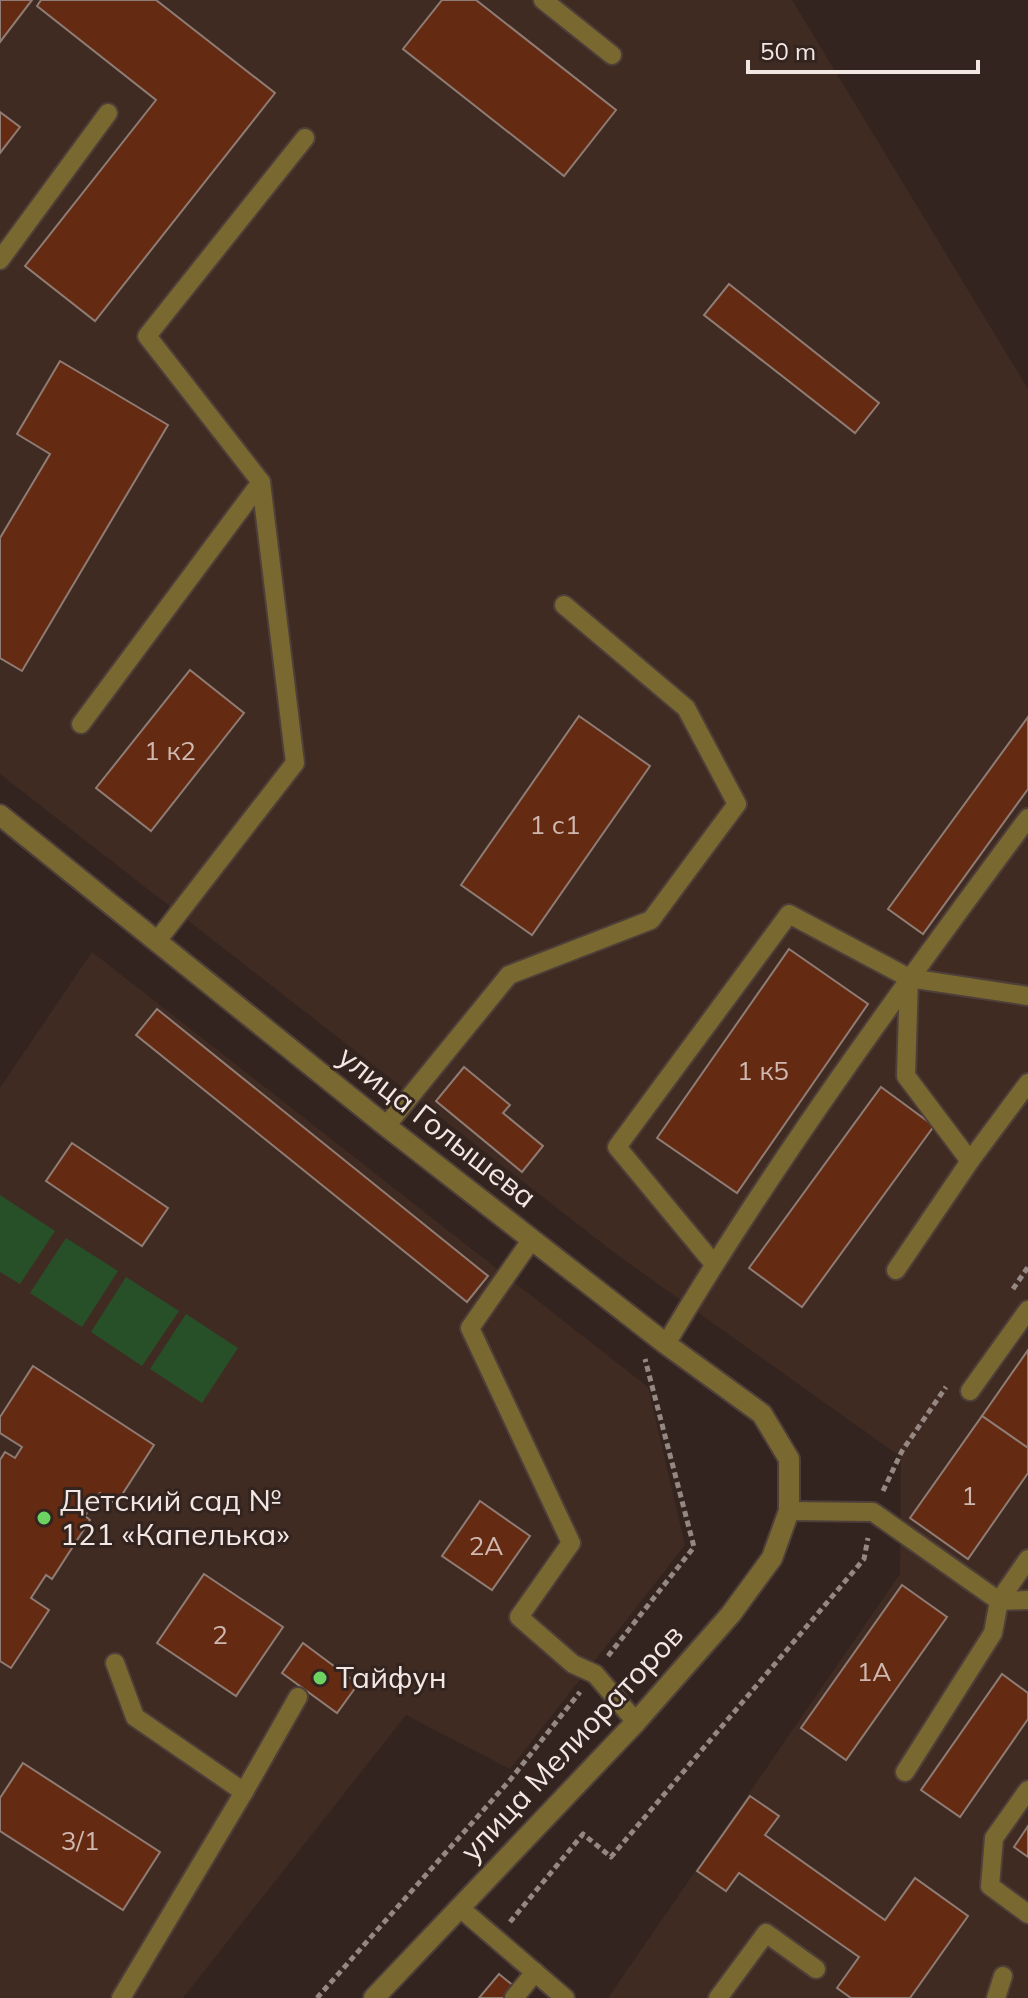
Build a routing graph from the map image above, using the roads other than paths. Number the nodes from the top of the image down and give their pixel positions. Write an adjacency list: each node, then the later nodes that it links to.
1 (543, 0): 2 (lane)
2 (612, 55)
3 (108, 113): 5 (lane)
4 (305, 138): 6 (lane)
5 (0, 260)
6 (261, 482): 8 (lane); 11 (lane)
7 (564, 605): 15 (lane)
8 (81, 724)
9 (0, 815): 11 (street, улица Голышева)
10 (1028, 818): 12 (lane)
11 (157, 941): 15 (street, улица Голышева)
12 (909, 978): 13 (lane); 16 (lane); 18 (lane); 18 (lane)
13 (1028, 996)
14 (1028, 1083): 16 (lane)
15 (386, 1126): 17 (street, улица Голышева)
16 (970, 1161): 19 (lane)
17 (532, 1239): 21 (street, улица Голышева); 29 (lane)
18 (714, 1264): 21 (lane)
19 (896, 1270)
20 (1028, 1310): 22 (lane)
21 (666, 1344): 23 (street, улица Голышева)
22 (970, 1391)
23 (789, 1511): 26 (lane); 29 (street, улица Мелиораторов)
24 (1028, 1559): 26 (lane)
25 (1028, 1600): 26 (lane)
26 (999, 1601): 30 (lane)
27 (115, 1663): 32 (lane)
28 (298, 1697): 32 (lane)
29 (636, 1722): 33 (street, улица Мелиораторов)
30 (905, 1772)
31 (1028, 1790): 34 (lane)
32 (244, 1792): 38 (lane)
33 (460, 1908): 36 (lane); 39 (street, улица Мелиораторов)
34 (1028, 1914)
35 (816, 1969): 42 (lane)
36 (535, 1972): 40 (lane); 41 (lane)
37 (1003, 1976): 43 (lane)
38 (121, 1998)
39 (374, 1998)
40 (514, 1998)
41 (565, 1998)
42 (718, 1998)
43 (996, 1998)

